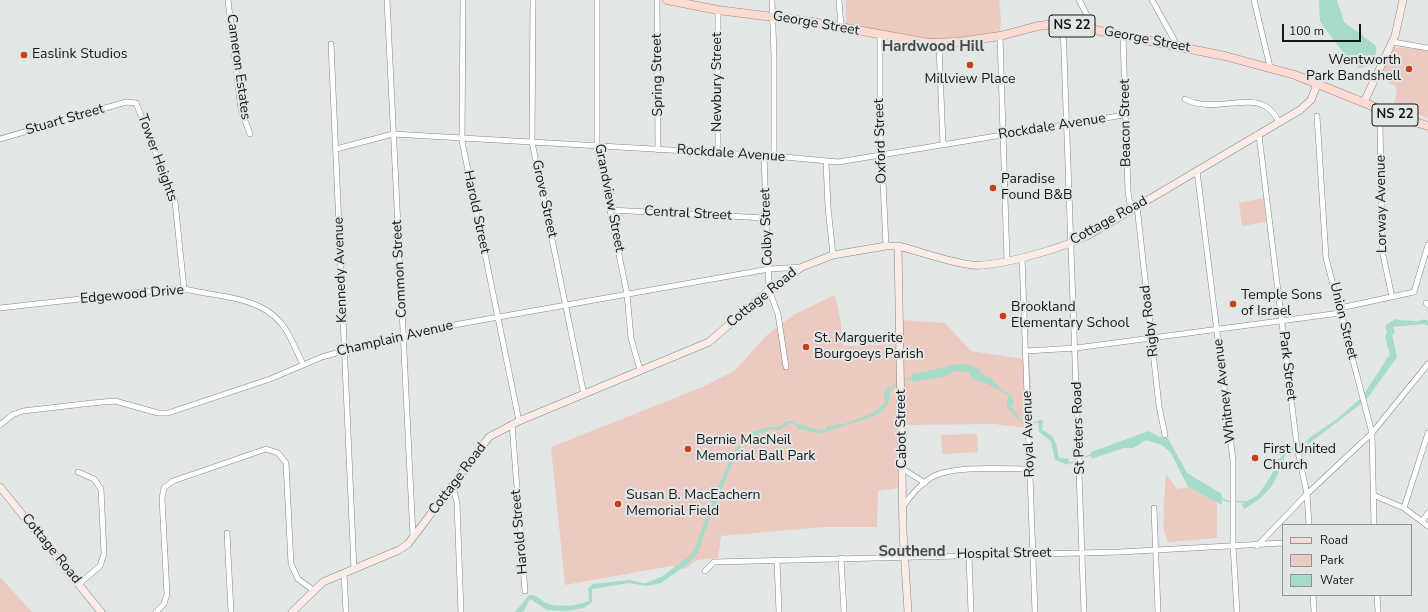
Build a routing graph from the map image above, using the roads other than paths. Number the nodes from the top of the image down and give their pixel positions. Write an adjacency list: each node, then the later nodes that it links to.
1 (228, 0): 39 (street, Cameron Estates)
2 (387, 0): 40 (street, Common Street)
3 (463, 0): 43 (street, Harold Street)
4 (533, 0): 45 (street, Grove Street)
5 (597, 0): 47 (street, Grandview Street)
6 (658, 0): 49 (street, Spring Street)
7 (667, 0): 14 (main road, George Street / NS 22)
8 (772, 0): 16 (street)
9 (839, 0): 18 (street)
10 (1079, 0): 19 (street)
11 (1152, 0): 26 (street)
12 (1254, 0): 28 (street)
13 (1403, 0): 23 (main road)
14 (705, 4): 15 (main road, George Street / NS 22)
15 (718, 10): 16 (main road, George Street / NS 22); 50 (street, Newbury Street)
16 (773, 17): 18 (main road, George Street / NS 22); 52 (street)
17 (1063, 25): 19 (main road, George Street / NS 22); 22 (main road, George Street / NS 22); 37 (street, St Peters Road)
18 (841, 28): 21 (main road, George Street / NS 22)
19 (1095, 30): 20 (main road, George Street / NS 22)
20 (1123, 35): 26 (main road, George Street / NS 22); 34 (street, Beacon Street)
21 (880, 36): 25 (main road, George Street / NS 22); 53 (street, Oxford Street)
22 (1000, 36): 25 (main road, George Street / NS 22); 41 (street)
23 (1393, 42): 27 (street); 32 (main road)
24 (332, 44): 48 (street, Kennedy Avenue)
25 (939, 44): 46 (street)
26 (1178, 45): 28 (main road, George Street / NS 22)
27 (1428, 48)
28 (1270, 68): 29 (main road, George Street / NS 22)
29 (1318, 82): 32 (main road, George Street / NS 22); 36 (main road, Cottage Road)
30 (1185, 99): 36 (street)
31 (131, 102): 44 (street, Stuart Street); 68 (street, Tower Heights)
32 (1364, 102): 33 (main road, George Street / NS 22)
33 (1383, 110): 38 (main road, George Street / NS 22); 71 (street, Lorway Avenue)
34 (1124, 115): 37 (street, Rockdale Avenue); 56 (street, Beacon Street)
35 (1317, 116): 74 (street, Union Street)
36 (1279, 122): 42 (main road, Cottage Road)
37 (1066, 125): 41 (street, Rockdale Avenue); 59 (street, St Peters Road)
38 (1428, 126)
39 (250, 134)
40 (393, 134): 43 (street, Rockdale Avenue); 48 (street, Rockdale Avenue); 78 (street, Common Street)
41 (1003, 135): 46 (street, Rockdale Avenue); 65 (street)
42 (1259, 135): 55 (main road, Cottage Road); 76 (street, Park Street)
43 (462, 138): 45 (street, Rockdale Avenue); 75 (street, Harold Street)
44 (0, 139)
45 (532, 142): 47 (street, Rockdale Avenue); 72 (street, Grove Street)
46 (943, 145): 53 (street, Rockdale Avenue)
47 (597, 146): 49 (street, Rockdale Avenue); 57 (street, Grandview Street)
48 (336, 149): 81 (street, Kennedy Avenue)
49 (658, 150): 50 (street, Rockdale Avenue)
50 (718, 153): 51 (street, Rockdale Avenue)
51 (764, 156): 52 (street, Rockdale Avenue); 58 (street, Colby Street)
52 (774, 156): 54 (street, Rockdale Avenue)
53 (881, 156): 54 (street, Rockdale Avenue); 61 (street, Oxford Street)
54 (826, 162): 63 (street)
55 (1197, 171): 56 (main road, Cottage Road); 77 (street, Whitney Avenue)
56 (1134, 208): 59 (main road, Cottage Road); 79 (street, Rigby Road)
57 (610, 210): 58 (street, Central Street); 70 (street, Grandview Street)
58 (766, 218): 67 (street, Colby Street)
59 (1070, 244): 64 (main road, Cottage Road); 80 (street, St Peters Road)
60 (1428, 245): 71 (street)
61 (886, 246): 62 (main road, Cottage Road); 63 (main road, Cottage Road)
62 (898, 246): 65 (main road, Cottage Road); 96 (main road, Cabot Street)
63 (833, 255): 66 (main road, Cottage Road)
64 (1022, 257): 65 (main road, Cottage Road); 82 (street, Royal Avenue)
65 (1007, 261)
66 (802, 267): 67 (street, Champlain Avenue); 69 (main road, Cottage Road)
67 (769, 269): 69 (street, Colby Street); 70 (street, Champlain Avenue)
68 (184, 289): 73 (street, Edgewood Drive); 83 (street, Edgewood Drive)
69 (769, 290): 85 (street, Colby Street); 86 (main road, Cottage Road)
70 (627, 294): 72 (street, Champlain Avenue); 86 (street, Grandview Street)
71 (1392, 297): 74 (street)
72 (566, 305): 75 (street, Champlain Avenue); 89 (street, Grove Street)
73 (0, 308)
74 (1340, 310): 76 (street); 93 (street, Union Street)
75 (498, 316): 78 (street, Champlain Avenue); 90 (street, Harold Street)
76 (1282, 321): 77 (street); 102 (street, Park Street)
77 (1217, 329): 79 (street); 115 (street, Whitney Avenue)
78 (403, 335): 81 (street, Champlain Avenue); 113 (street, Common Street)
79 (1152, 338): 80 (street); 95 (street, Rigby Road)
80 (1076, 348): 82 (street); 119 (street, St Peters Road)
81 (344, 350): 83 (street, Champlain Avenue); 124 (street, Kennedy Avenue)
82 (1026, 351): 97 (street, Royal Avenue)
83 (302, 364): 92 (street, Champlain Avenue)
84 (1428, 364): 87 (street)
85 (786, 368)
86 (640, 370): 89 (main road, Cottage Road)
87 (1423, 370): 88 (street); 93 (street)
88 (1428, 374)
89 (584, 394): 90 (main road, Cottage Road)
90 (519, 421): 91 (main road, Cottage Road)
91 (512, 424): 101 (main road, Cottage Road); 129 (street, Harold Street)
92 (0, 425)
93 (1372, 433): 102 (street); 103 (street, Union Street)
94 (1428, 433): 106 (street)
95 (1165, 435)
96 (903, 469): 99 (street); 104 (main road, Cabot Street)
97 (1030, 469): 99 (street); 118 (street, Royal Avenue)
98 (78, 472): 127 (street)
99 (925, 483): 104 (street)
100 (0, 487): 127 (main road, Cottage Road)
101 (453, 488): 113 (main road, Cottage Road); 137 (street)
102 (1307, 494): 109 (street, Park Street); 116 (street)
103 (1373, 495): 106 (street); 110 (street, Union Street)
104 (904, 505): 121 (main road, Cabot Street)
105 (1154, 508): 117 (street)
106 (1404, 508): 108 (street)
107 (1428, 513): 108 (street)
108 (1422, 521): 111 (street)
109 (1309, 524)
110 (1374, 524)
111 (1428, 526)
112 (227, 533): 134 (street)
113 (413, 538): 124 (main road, Cottage Road)
114 (1282, 543): 116 (street, Hospital Street)
115 (1233, 545): 116 (street, Hospital Street); 117 (street, Hospital Street); 145 (street, Whitney Avenue)
116 (1257, 546)
117 (1156, 550): 119 (street, Hospital Street); 144 (street)
118 (1034, 552): 119 (street, Hospital Street); 120 (street, Hospital Street); 142 (street, Royal Avenue)
119 (1083, 552): 143 (street, St Peters Road)
120 (969, 555): 121 (street, Hospital Street); 141 (street)
121 (905, 557): 122 (street, Hospital Street); 140 (main road, Cabot Street)
122 (841, 558): 123 (street, Hospital Street); 139 (street)
123 (778, 560): 125 (street, Hospital Street); 138 (street)
124 (354, 569): 126 (main road, Cottage Road)
125 (705, 572)
126 (344, 574): 128 (main road, Cottage Road); 136 (street)
127 (79, 584): 132 (main road, Cottage Road)
128 (314, 590): 133 (street); 135 (main road, Cottage Road)
129 (525, 591)
130 (1313, 596): 146 (street)
131 (1377, 596): 147 (street)
132 (101, 612)
133 (156, 612)
134 (231, 612)
135 (292, 612)
136 (346, 612)
137 (460, 612)
138 (779, 612)
139 (844, 612)
140 (908, 612)
141 (971, 612)
142 (1035, 612)
143 (1084, 612)
144 (1158, 612)
145 (1237, 612)
146 (1314, 612)
147 (1378, 612)

